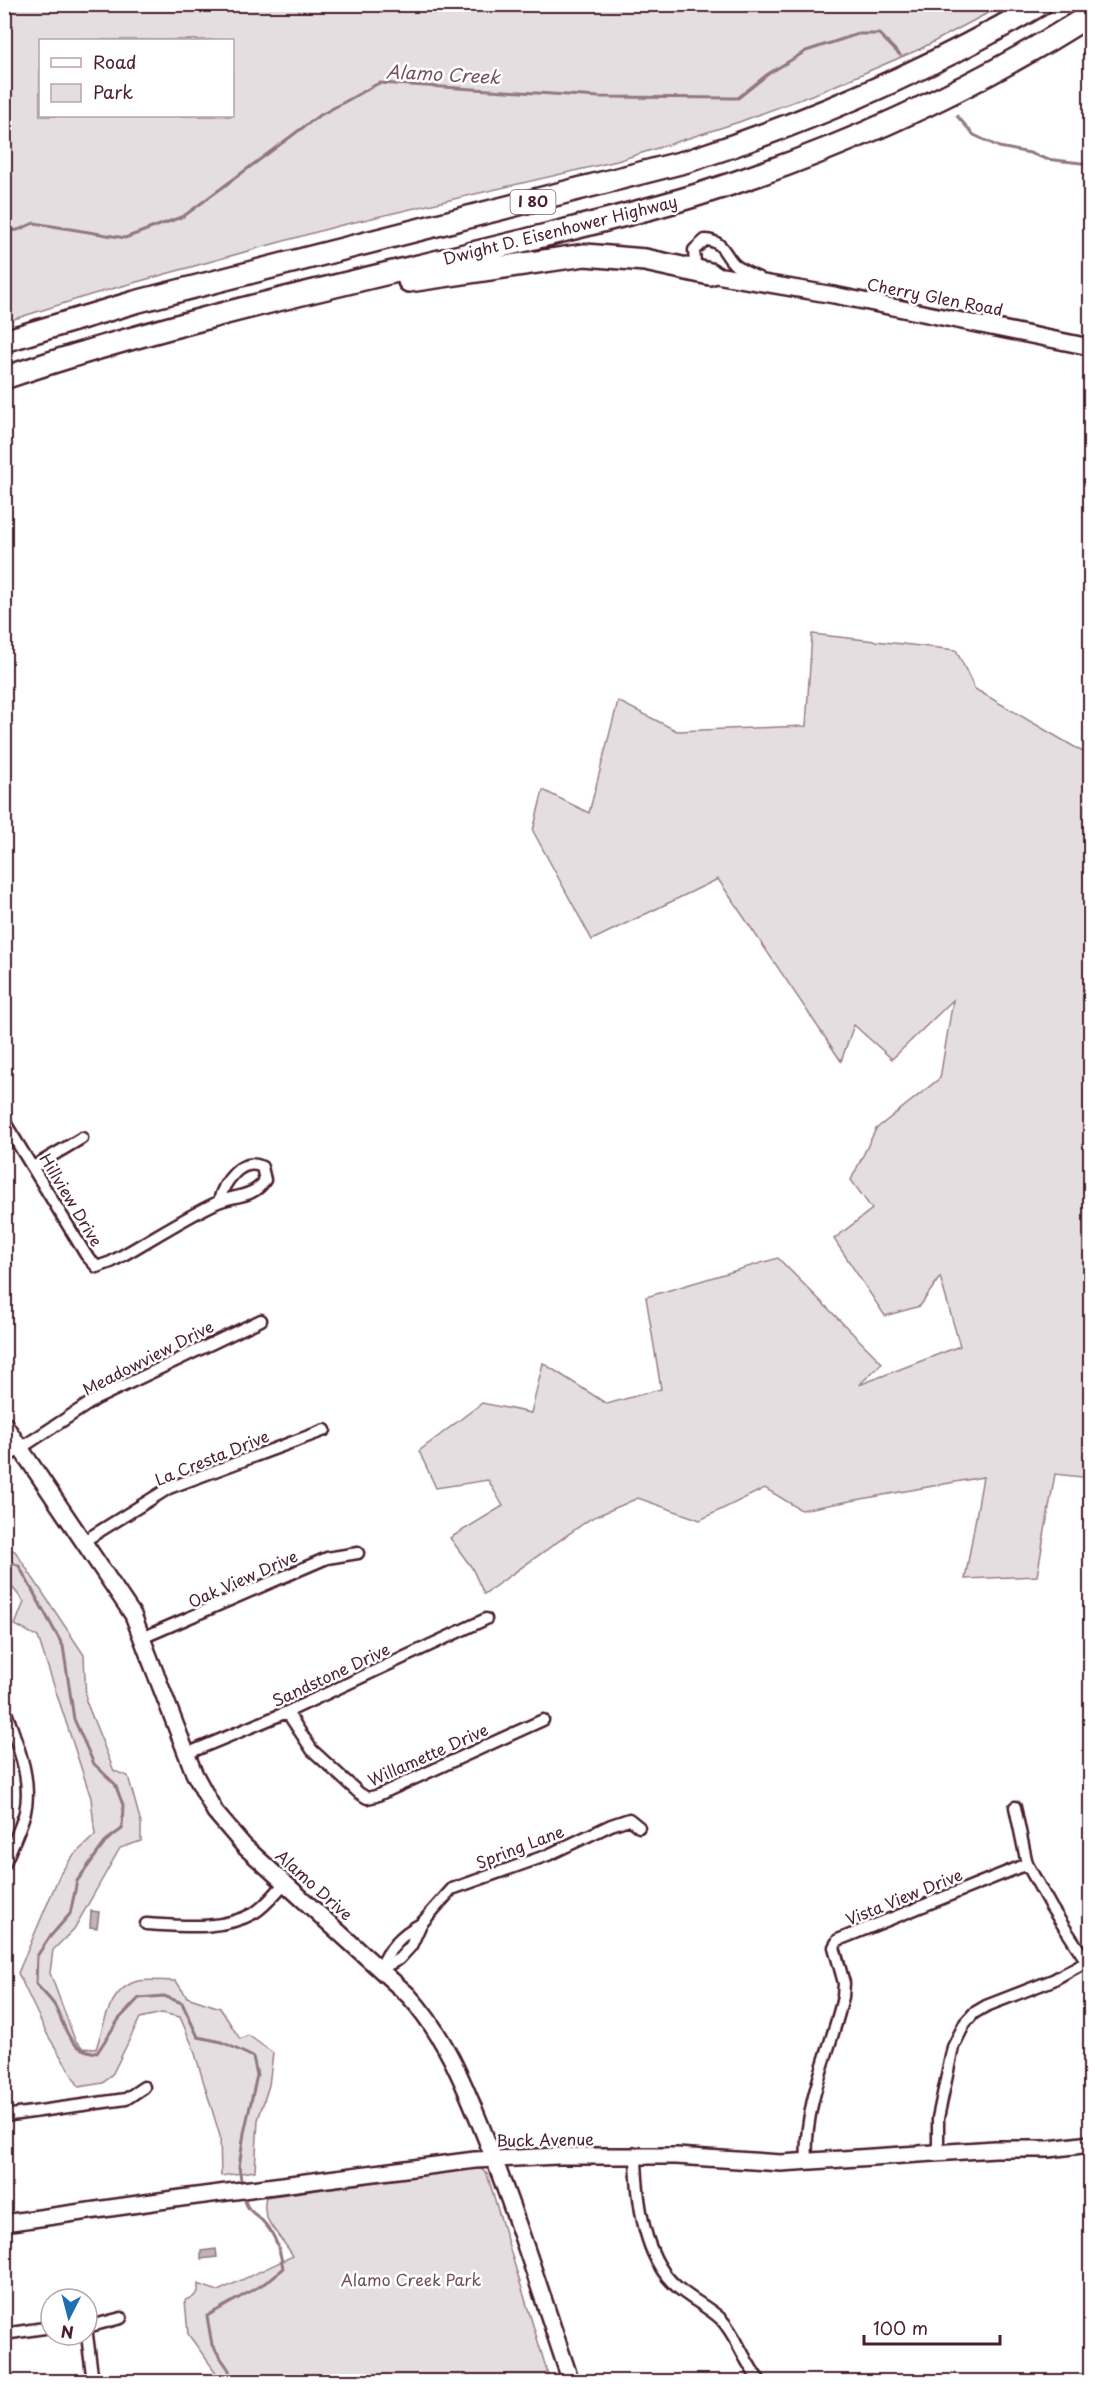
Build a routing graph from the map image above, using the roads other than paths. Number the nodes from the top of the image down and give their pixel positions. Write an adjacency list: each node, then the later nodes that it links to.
1 (1041, 4): 6 (highway, Dwight D. Eisenhower Highway / I 80)
2 (1090, 15): 4 (highway, Dwight D. Eisenhower Highway / I 80)
3 (710, 273): 4 (highway); 5 (street, Cherry Glen Road); 5 (street, Cherry Glen Road)
4 (351, 283): 8 (highway, Dwight D. Eisenhower Highway / I 80)
5 (773, 283): 7 (street, Cherry Glen Road)
6 (4, 341)
7 (1090, 346)
8 (4, 378)
9 (4, 1122): 11 (street, Hillview Drive)
10 (82, 1138): 11 (street)
11 (33, 1167): 12 (street, Hillview Drive)
12 (219, 1201)
13 (261, 1320): 16 (street, Meadowview Drive)
14 (4, 1424): 16 (street, Alamo Drive)
15 (325, 1430): 18 (street, La Cresta Drive)
16 (21, 1448): 17 (street, Meadowview Drive); 18 (street, Alamo Drive)
17 (4, 1459)
18 (84, 1541): 21 (street, Alamo Drive)
19 (358, 1553): 21 (street, Oak View Drive)
20 (486, 1619): 23 (street, Sandstone Drive)
21 (142, 1638): 26 (street, Alamo Drive)
22 (4, 1706): 25 (street)
23 (287, 1712): 24 (street, Willamette Drive); 26 (street, Sandstone Drive)
24 (543, 1720)
25 (9, 1734): 30 (street)
26 (186, 1754): 31 (street, Alamo Drive)
27 (1015, 1807): 29 (street)
28 (639, 1827): 34 (street, Spring Lane)
29 (1027, 1864): 33 (street); 41 (street, Vista View Drive)
30 (4, 1865)
31 (285, 1883): 32 (street); 34 (street, Alamo Drive)
32 (146, 1924)
33 (1089, 1964): 38 (street)
34 (380, 1969): 40 (street, Alamo Drive)
35 (144, 2087): 36 (street)
36 (4, 2116)
37 (1090, 2144): 38 (street, Buck Avenue)
38 (938, 2153): 41 (street, Buck Avenue)
39 (636, 2157): 40 (street, Buck Avenue); 41 (street, Buck Avenue); 50 (street)
40 (494, 2159): 42 (street, Buck Avenue); 49 (street, Alamo Drive)
41 (807, 2161)
42 (4, 2223)
43 (121, 2318): 44 (street)
44 (99, 2324)
45 (39, 2329): 46 (street)
46 (4, 2334)
47 (89, 2347): 48 (street)
48 (93, 2382)
49 (571, 2382)
50 (761, 2382)

